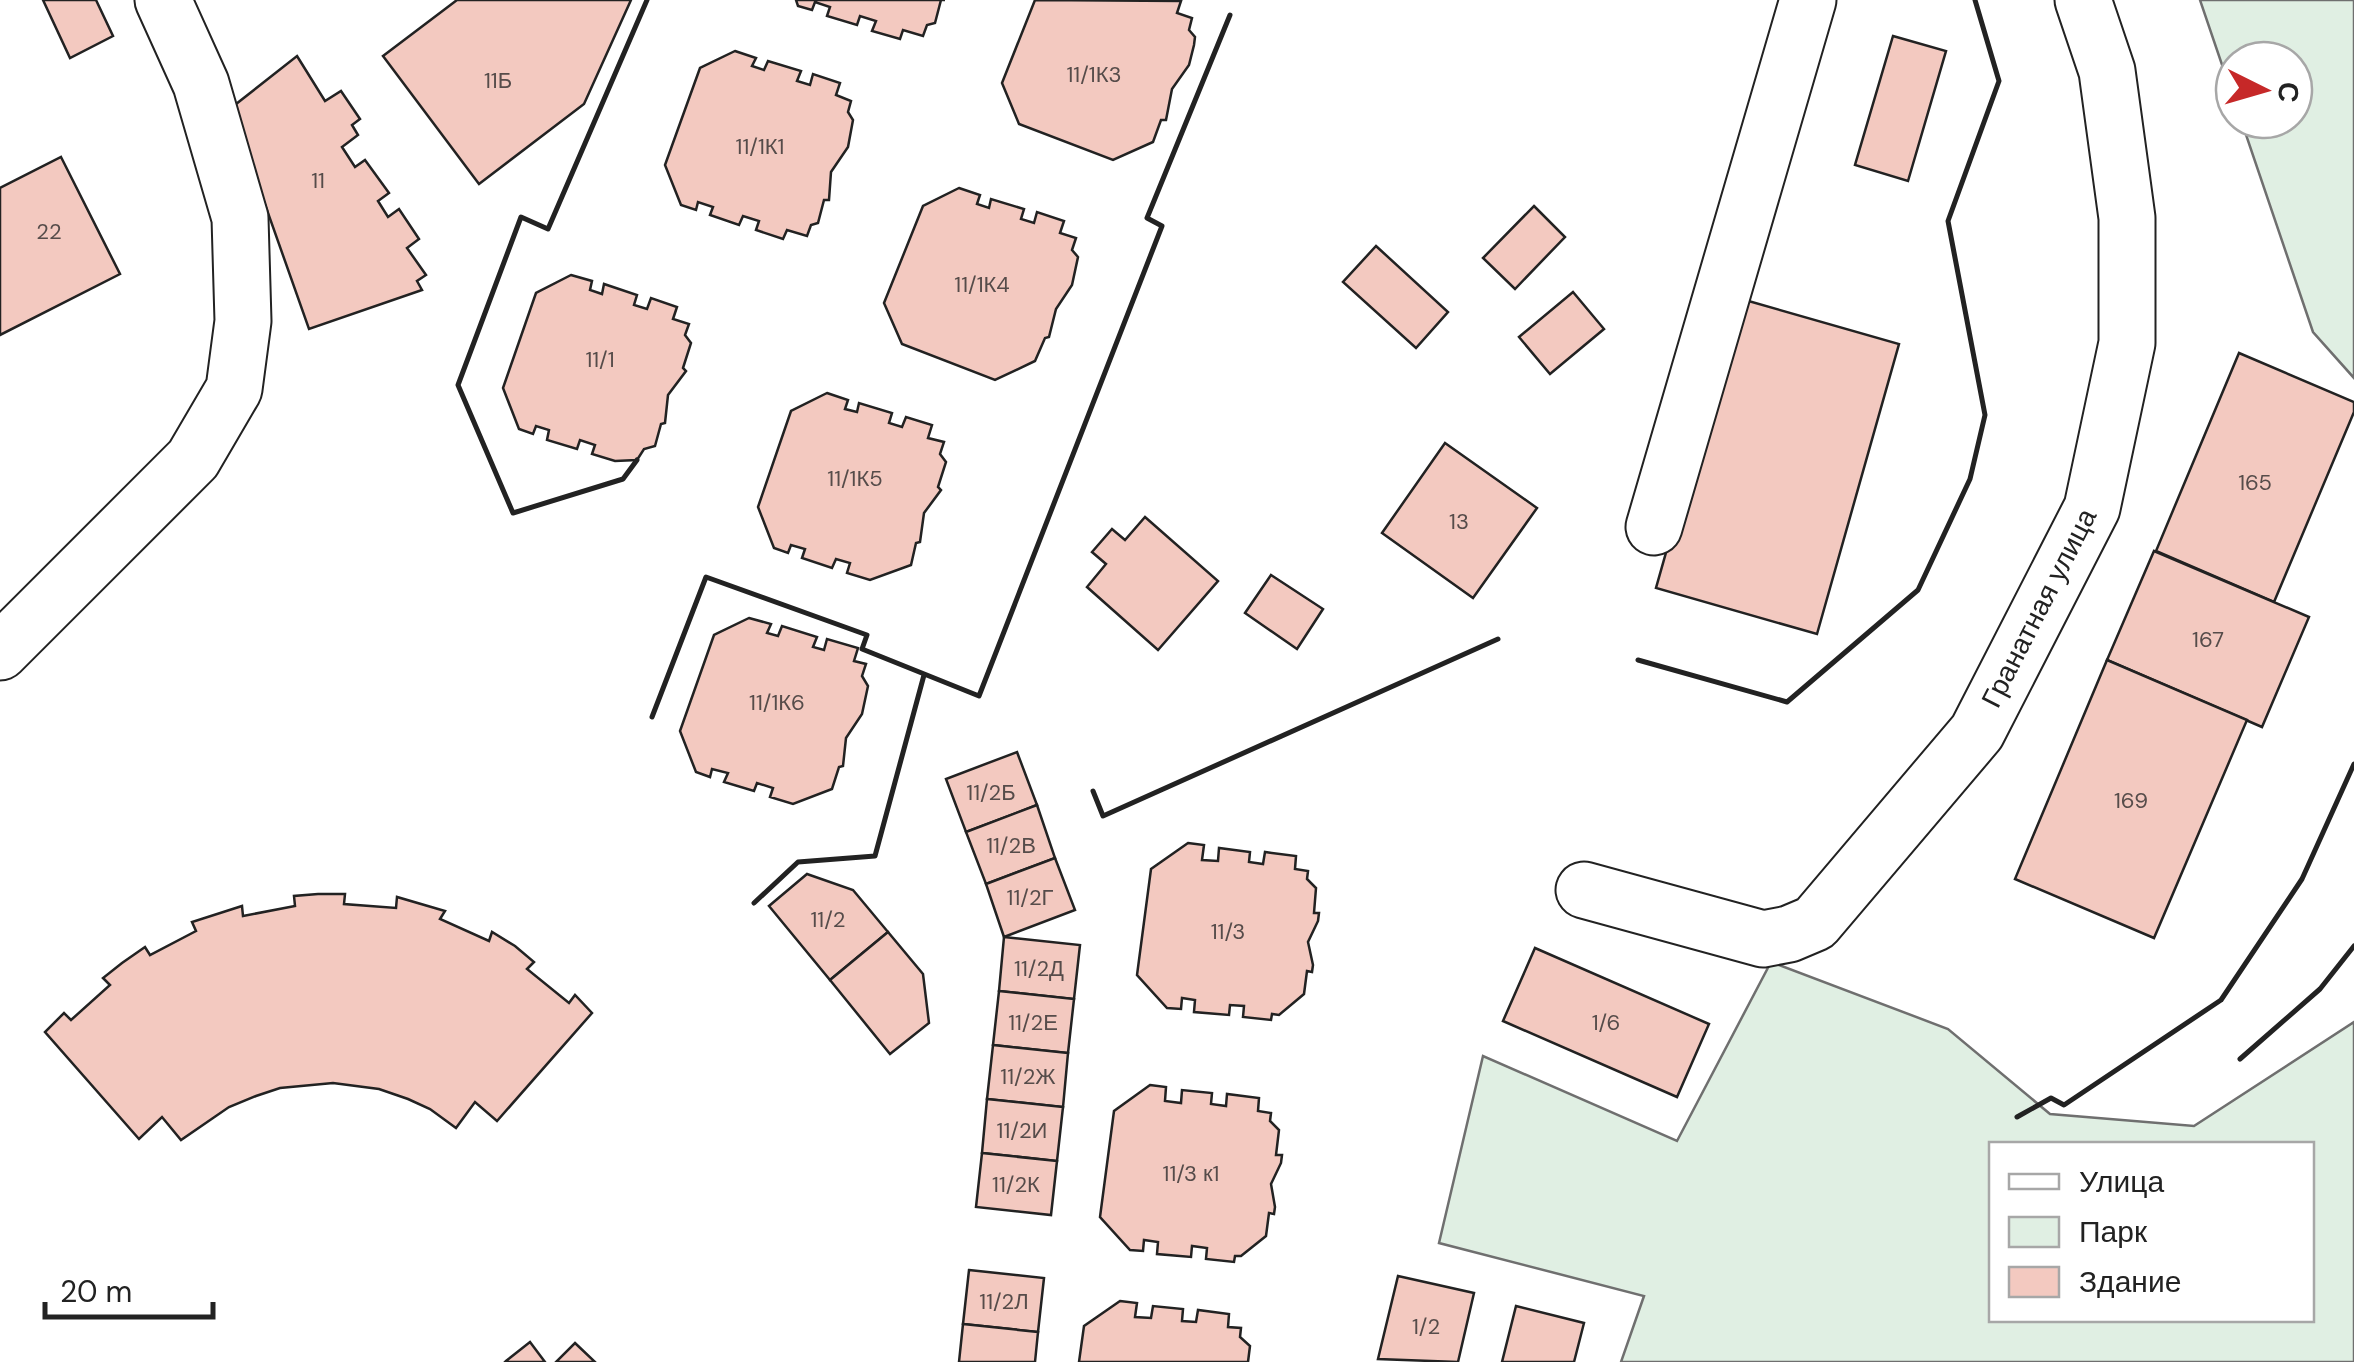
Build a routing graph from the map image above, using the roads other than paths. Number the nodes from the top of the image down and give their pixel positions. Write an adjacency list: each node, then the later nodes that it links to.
1 (163, 0): 5 (street)
2 (1808, 0): 4 (street)
3 (2083, 0): 6 (street, Гранатная улица)
4 (1654, 527)
5 (0, 652)
6 (1584, 890)

